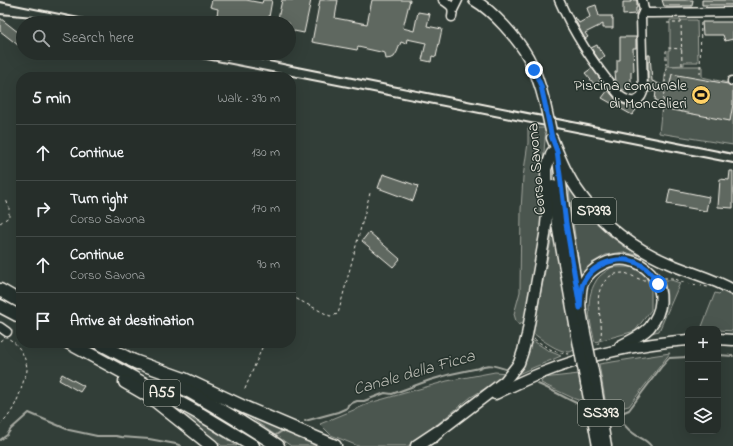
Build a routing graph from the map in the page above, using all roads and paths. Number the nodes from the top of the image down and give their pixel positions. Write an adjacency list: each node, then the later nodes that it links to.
1 (443, 0): 2 (street)
2 (458, 0)
3 (474, 0): 16 (main road, Corso Savona / SS393, bridge)
4 (559, 0): 6 (street)
5 (642, 0): 6 (street)
6 (644, 10): 7 (street)
7 (733, 12)
8 (681, 19): 11 (path)
9 (700, 19): 14 (path)
10 (667, 23): 11 (path)
11 (681, 23): 12 (path)
12 (682, 49): 13 (path); 15 (path)
13 (682, 66)
14 (700, 74)
15 (662, 113)
16 (554, 151): 23 (main road, SP393); 27 (main road, Corso Savona / SS393); 30 (main road, Corso Savona / SS393); 48 (main road)
17 (370, 193): 25 (path)
18 (6, 199): 19 (path)
19 (0, 223)
20 (662, 278): 21 (path)
21 (711, 288)
22 (0, 290): 24 (highway)
23 (733, 290)
24 (16, 299)
25 (296, 299)
26 (0, 306): 28 (highway)
27 (580, 308): 30 (main road, Corso Savona / SS393); 44 (main road)
28 (16, 315)
29 (0, 327): 31 (street)
30 (580, 329): 46 (main road, Corso Savona / SS393, bridge)
31 (7, 332)
32 (685, 340): 44 (main road)
33 (733, 340): 35 (main road)
34 (0, 341): 37 (path)
35 (721, 341)
36 (721, 342): 38 (street)
37 (16, 344)
38 (733, 344)
39 (19, 348): 49 (path)
40 (77, 348): 51 (highway)
41 (78, 348): 52 (highway, A55)
42 (108, 348): 45 (highway, A55)
43 (262, 348): 47 (path)
44 (599, 354): 48 (main road)
45 (131, 360): 53 (highway, A55); 54 (highway)
46 (591, 382): 57 (main road, Corso Savona / SS393); 58 (main road, Corso Savona / SS393)
47 (245, 389)
48 (476, 403): 50 (main road)
49 (0, 425)
50 (438, 432): 55 (highway); 56 (main road)
51 (212, 446)
52 (253, 446)
53 (278, 446)
54 (335, 446)
55 (417, 446)
56 (426, 446)
57 (598, 446)
58 (606, 446)

